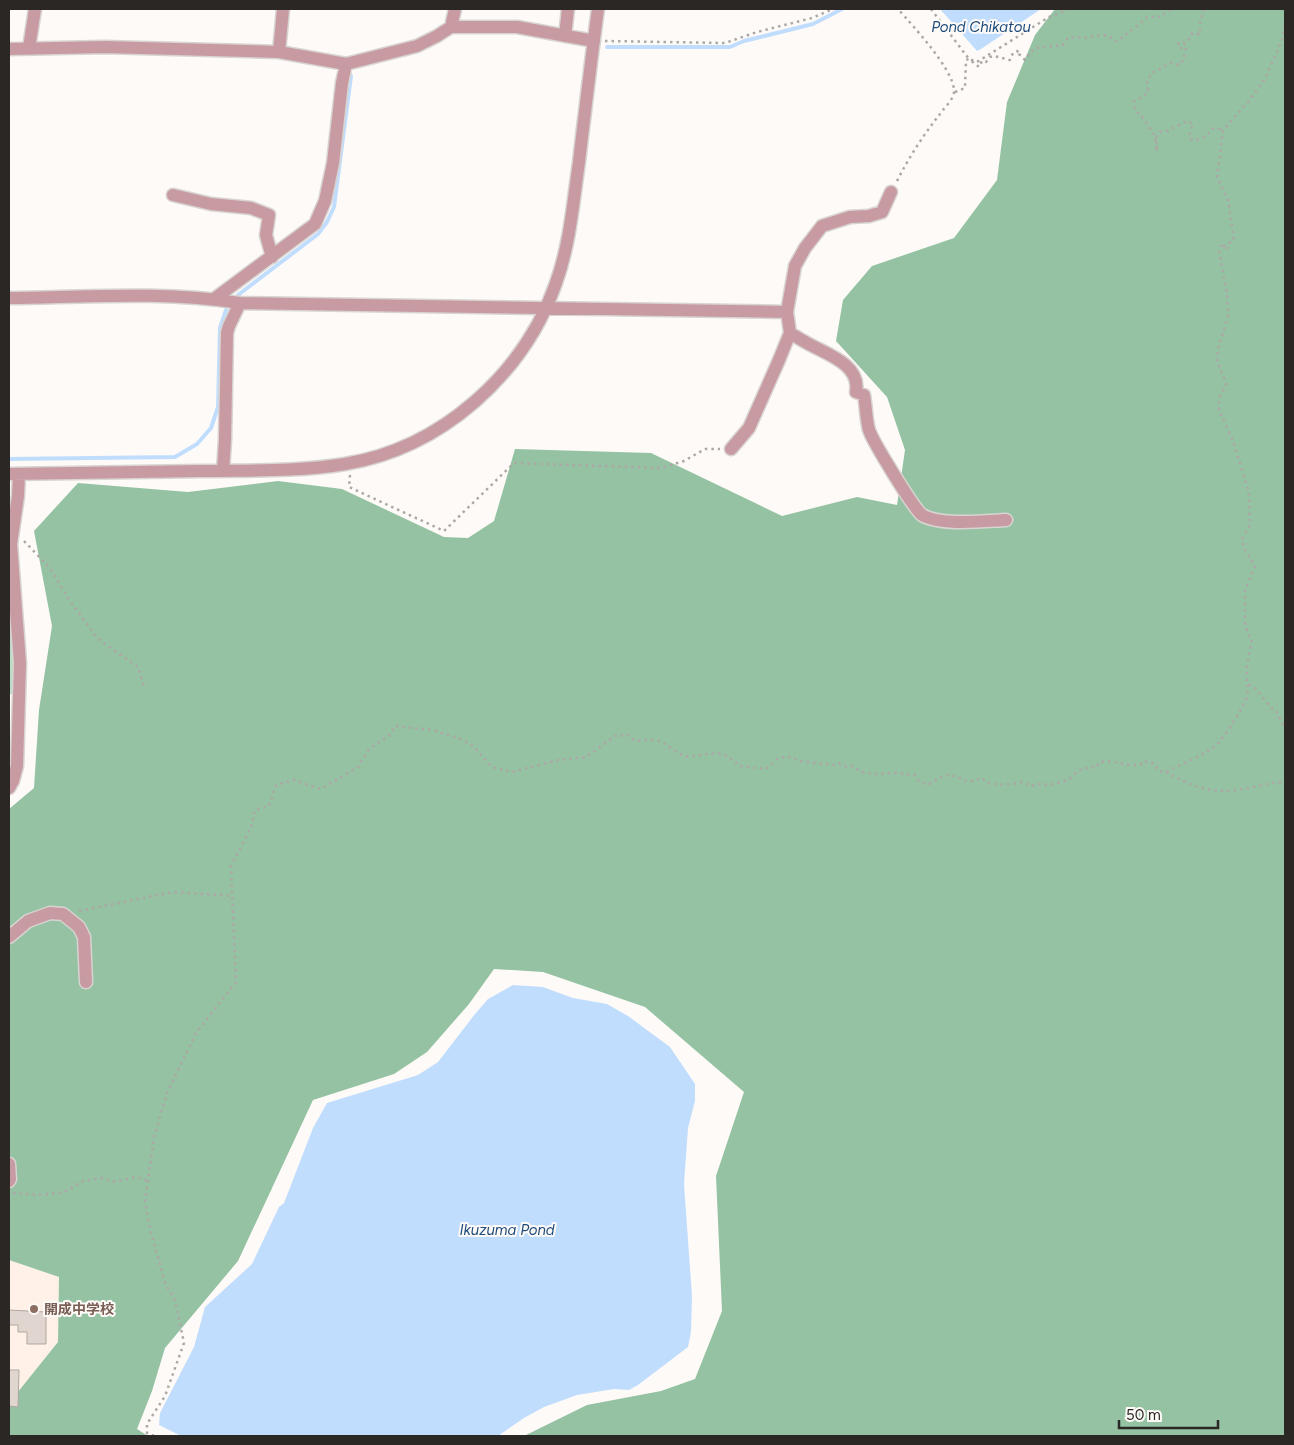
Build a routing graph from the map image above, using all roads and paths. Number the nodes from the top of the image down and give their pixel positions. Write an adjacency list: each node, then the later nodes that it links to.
1 (35, 9): 16 (street)
2 (283, 9): 18 (street)
3 (455, 9): 13 (street)
4 (568, 9): 14 (street)
5 (598, 9): 15 (street)
6 (833, 9): 15 (path)
7 (898, 9): 21 (path)
8 (931, 9): 19 (path)
9 (1069, 9): 19 (path)
10 (1172, 9): 19 (path)
11 (1204, 9): 22 (path)
12 (1285, 24): 22 (path)
13 (451, 27): 14 (street); 20 (street)
14 (565, 36): 15 (street)
15 (594, 42): 29 (street)
16 (29, 48): 17 (street); 18 (street)
17 (9, 49)
18 (279, 52): 20 (street)
19 (969, 60): 21 (path)
20 (346, 64): 25 (street)
21 (955, 92): 23 (path)
22 (1222, 130): 38 (path)
23 (892, 192): 30 (street)
24 (173, 194): 25 (street)
25 (272, 257): 27 (street)
26 (9, 298): 27 (street)
27 (214, 299): 28 (street)
28 (240, 303): 29 (street); 33 (street)
29 (546, 307): 30 (street); 33 (street)
30 (787, 312): 31 (street)
31 (790, 333): 32 (street); 36 (street)
32 (731, 449): 34 (path)
33 (223, 471): 35 (street)
34 (350, 473)
35 (14, 474): 37 (street)
36 (1006, 520)
37 (14, 528): 39 (path); 43 (street)
38 (1249, 684): 40 (path); 41 (path)
39 (144, 686)
40 (1285, 727)
41 (1166, 772): 42 (path); 44 (path)
42 (1285, 784)
43 (9, 788)
44 (233, 896): 45 (path); 49 (path)
45 (63, 914): 46 (street); 47 (street)
46 (9, 937)
47 (86, 982)
48 (9, 1164): 50 (street)
49 (149, 1181): 51 (path); 52 (path)
50 (9, 1182)
51 (9, 1192)
52 (154, 1436)

